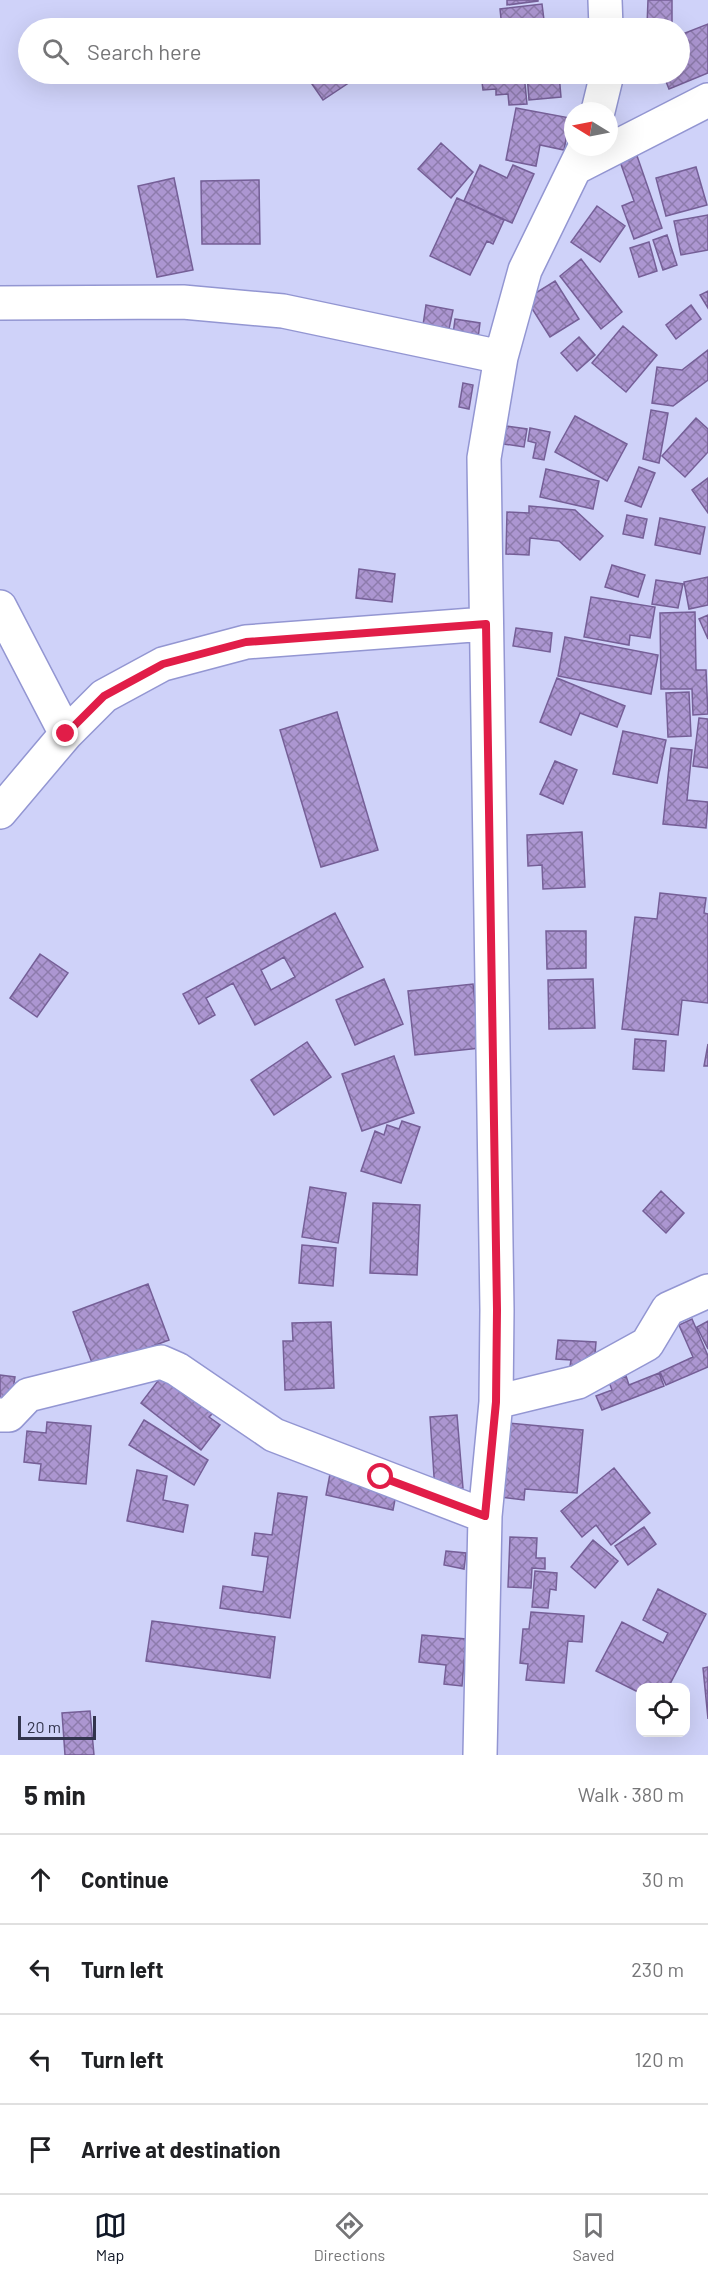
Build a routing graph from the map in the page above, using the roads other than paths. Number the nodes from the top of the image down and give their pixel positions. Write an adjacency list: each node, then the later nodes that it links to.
1 (605, 0): 2 (street)
2 (606, 18)
3 (605, 84): 5 (street)
4 (708, 100): 6 (street)
5 (600, 102)
6 (580, 157): 8 (street)
7 (0, 303): 8 (street)
8 (501, 357): 10 (street)
9 (0, 607): 11 (street)
10 (486, 624): 11 (street); 14 (street)
11 (66, 734): 12 (street)
12 (0, 812)
13 (708, 1292): 14 (street)
14 (496, 1402): 16 (street)
15 (0, 1415): 16 (street)
16 (485, 1516): 17 (street)
17 (480, 1755)

